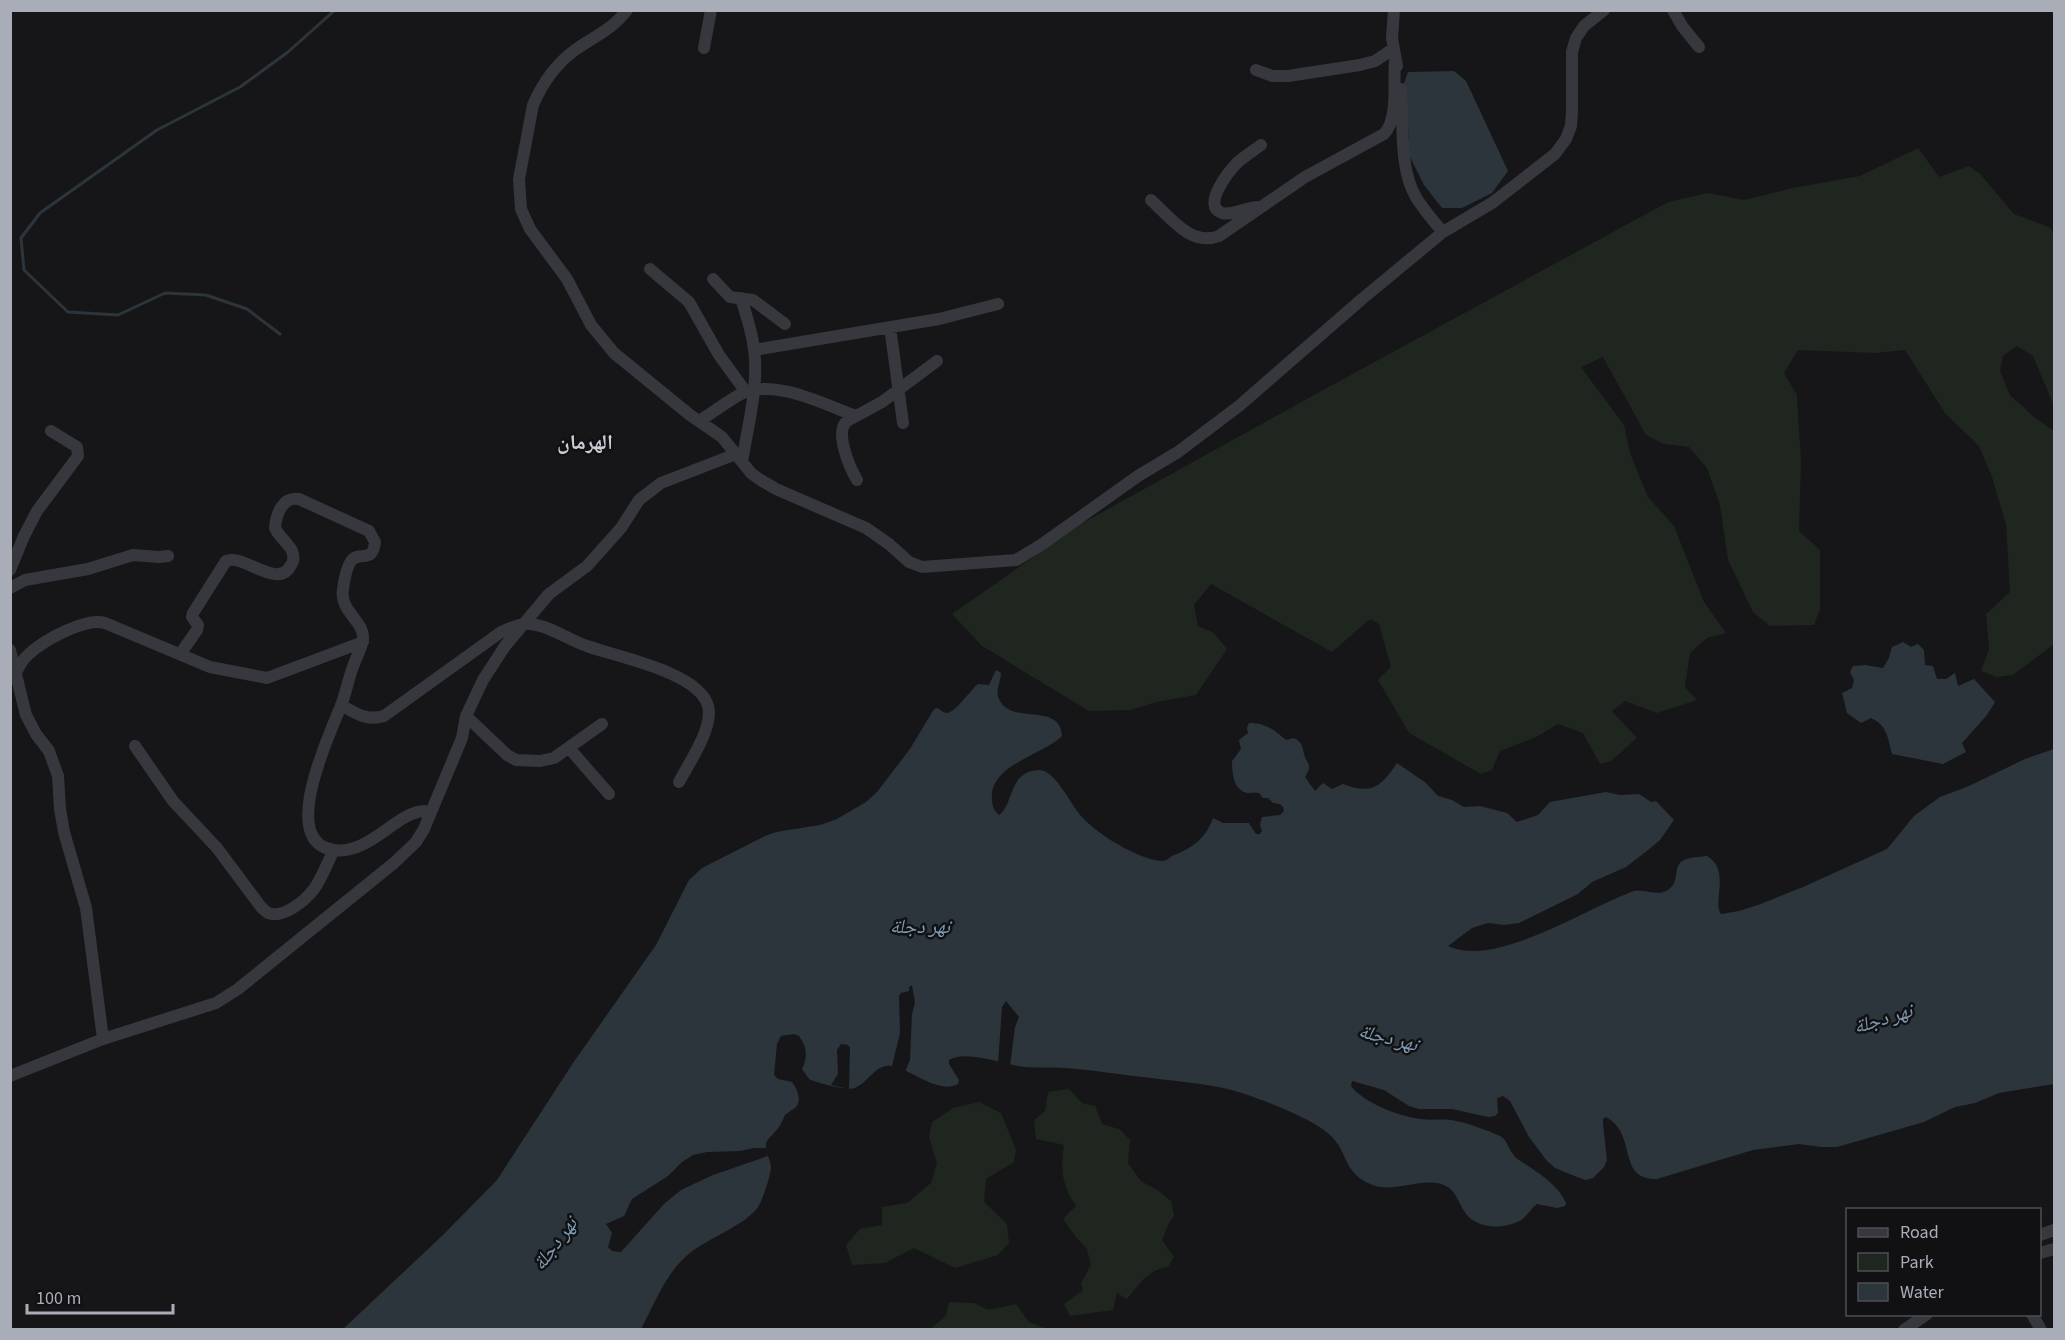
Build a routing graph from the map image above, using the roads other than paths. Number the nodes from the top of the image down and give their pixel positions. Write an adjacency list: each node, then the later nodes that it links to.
1 (627, 10): 25 (street)
2 (711, 10): 7 (street)
3 (1394, 10): 8 (street)
4 (1604, 10): 13 (street)
5 (1673, 10): 6 (street)
6 (1699, 47)
7 (705, 48)
8 (1394, 55): 9 (street); 12 (street); 13 (street)
9 (1256, 70)
10 (1261, 145): 12 (street)
11 (1151, 200): 12 (street)
12 (1263, 206)
13 (1443, 232): 28 (street)
14 (650, 269): 23 (street)
15 (713, 279): 16 (street)
16 (741, 298): 18 (street); 20 (street)
17 (998, 304): 19 (street)
18 (785, 324)
19 (890, 327): 20 (street); 22 (street)
20 (754, 350): 23 (street)
21 (937, 361): 22 (street)
22 (899, 390): 24 (street); 26 (street)
23 (750, 391): 24 (street); 25 (street); 28 (street)
24 (856, 416): 29 (street)
25 (699, 421): 28 (street)
26 (903, 423)
27 (51, 431): 31 (street)
28 (739, 458): 33 (street)
29 (857, 480)
30 (168, 556): 32 (street)
31 (10, 570)
32 (10, 588)
33 (526, 624): 38 (street); 39 (street); 43 (street)
34 (363, 642): 36 (street); 36 (street); 38 (street)
35 (10, 650): 37 (street)
36 (181, 653): 37 (street)
37 (16, 673): 47 (street)
38 (341, 705): 46 (street)
39 (466, 716): 42 (street); 45 (street)
40 (602, 724): 42 (street)
41 (135, 746): 46 (street)
42 (569, 748): 44 (street)
43 (679, 782)
44 (609, 794)
45 (429, 817): 46 (street); 47 (street)
46 (333, 850)
47 (103, 1039): 48 (street)
48 (10, 1076)
49 (1923, 1316): 51 (street)
50 (2033, 1316): 52 (street)
51 (1904, 1329)
52 (2042, 1329)

